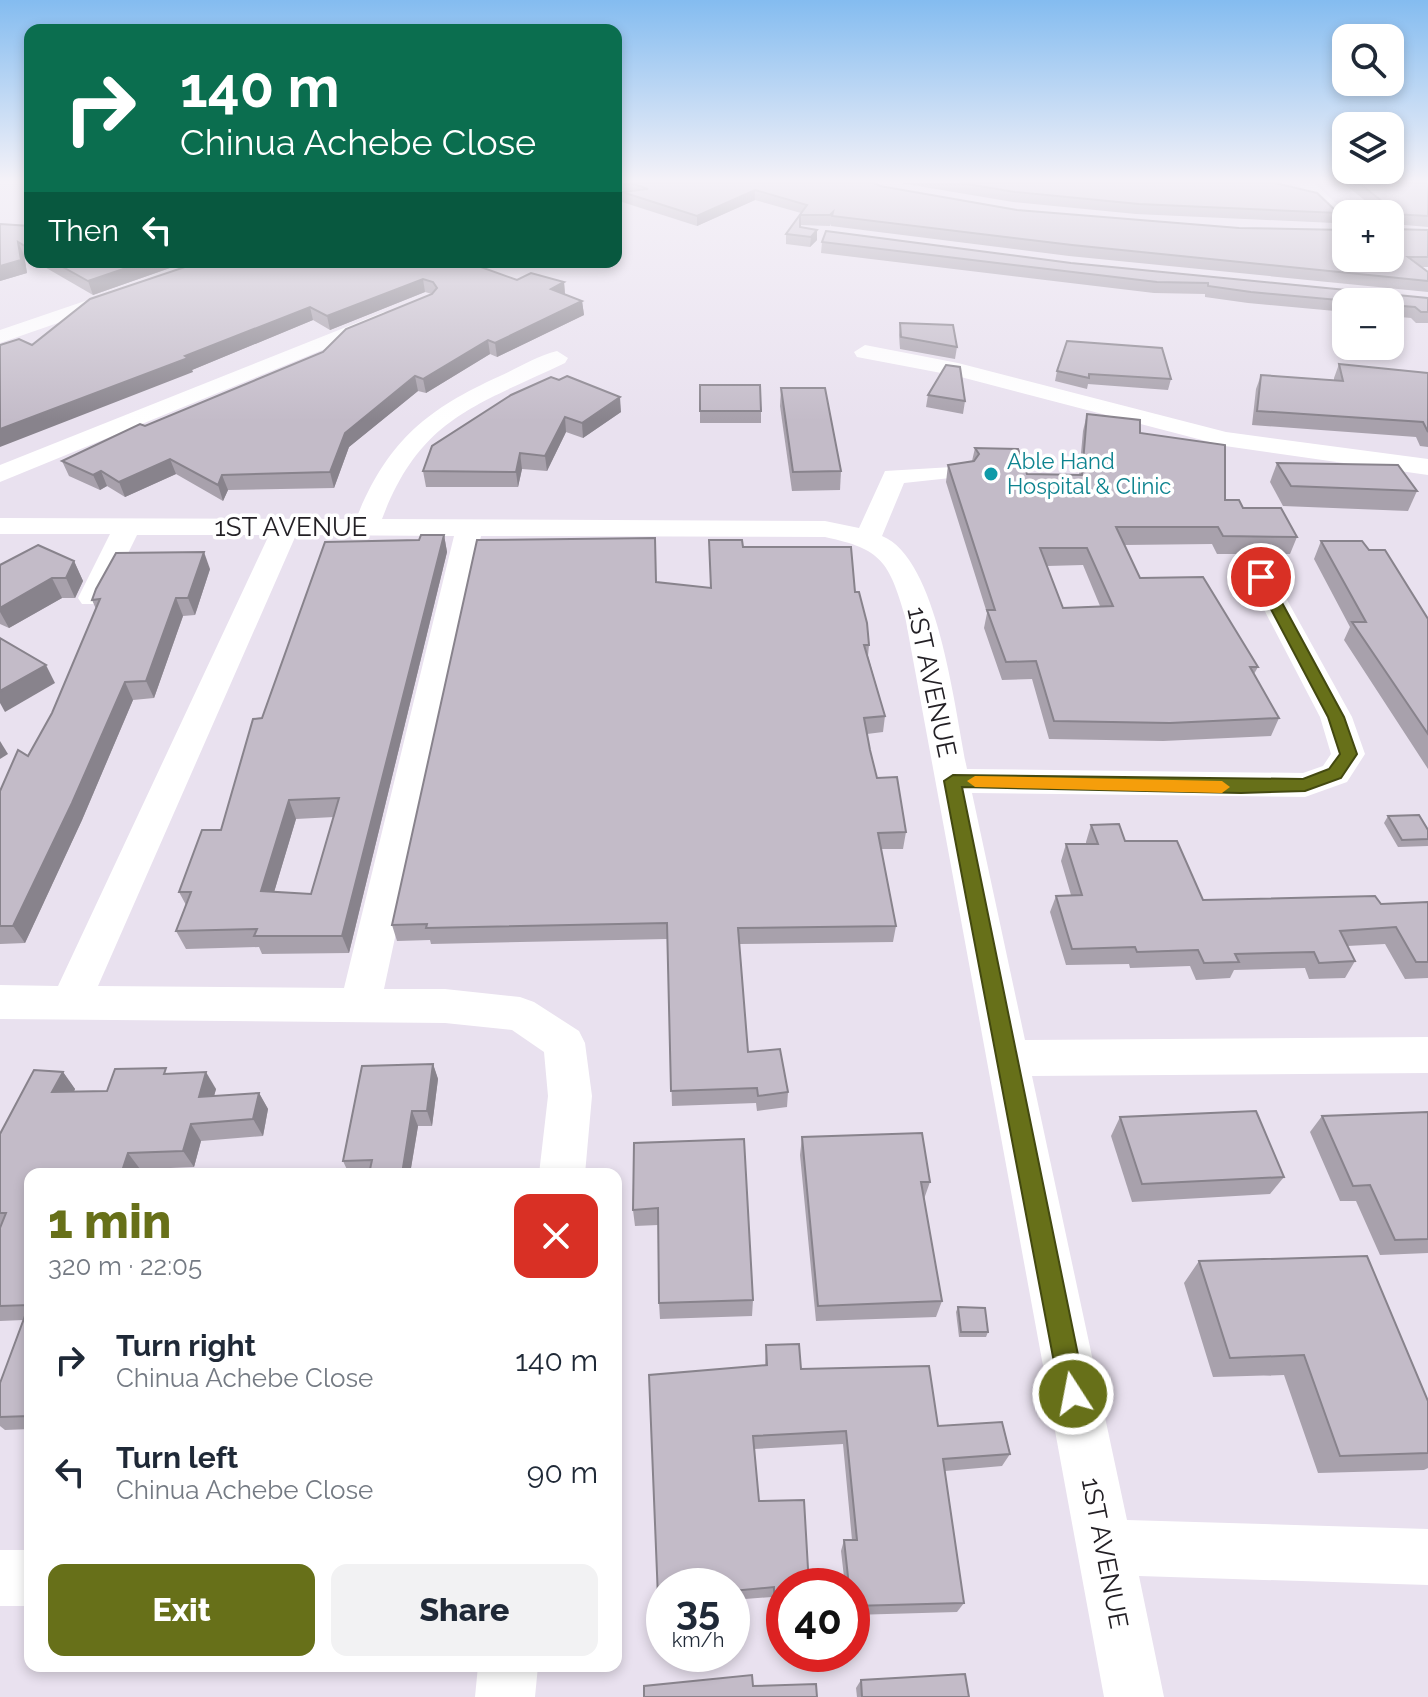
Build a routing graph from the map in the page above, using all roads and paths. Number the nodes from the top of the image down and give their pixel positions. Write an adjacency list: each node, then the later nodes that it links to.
1 (146, 286): 3 (street)
2 (411, 307): 8 (street)
3 (0, 337)
4 (865, 352): 6 (street)
5 (557, 358): 11 (street)
6 (1428, 467)
7 (960, 471): 14 (street)
8 (0, 474)
9 (127, 527): 10 (street, 1ST AVENUE); 13 (street, 1ST AVENUE); 16 (street)
10 (286, 527): 11 (street, 1ST AVENUE); 19 (street)
11 (366, 527): 12 (street, 1ST AVENUE)
12 (470, 527): 14 (street, 1ST AVENUE); 20 (street)
13 (3, 529)
14 (868, 538): 17 (street, 1ST AVENUE)
15 (1261, 577): 17 (street)
16 (92, 598)
17 (953, 781): 22 (street, 1ST AVENUE)
18 (0, 1002): 19 (street)
19 (70, 1003): 20 (street)
20 (360, 1004): 23 (street)
21 (1428, 1055): 22 (street)
22 (1006, 1058): 24 (street, 1ST AVENUE)
23 (563, 1168)
24 (1104, 1547): 25 (street); 30 (street, 1ST AVENUE)
25 (1428, 1557)
26 (0, 1578): 27 (street)
27 (24, 1578)
28 (507, 1672): 29 (street)
29 (505, 1697)
30 (1134, 1697)

